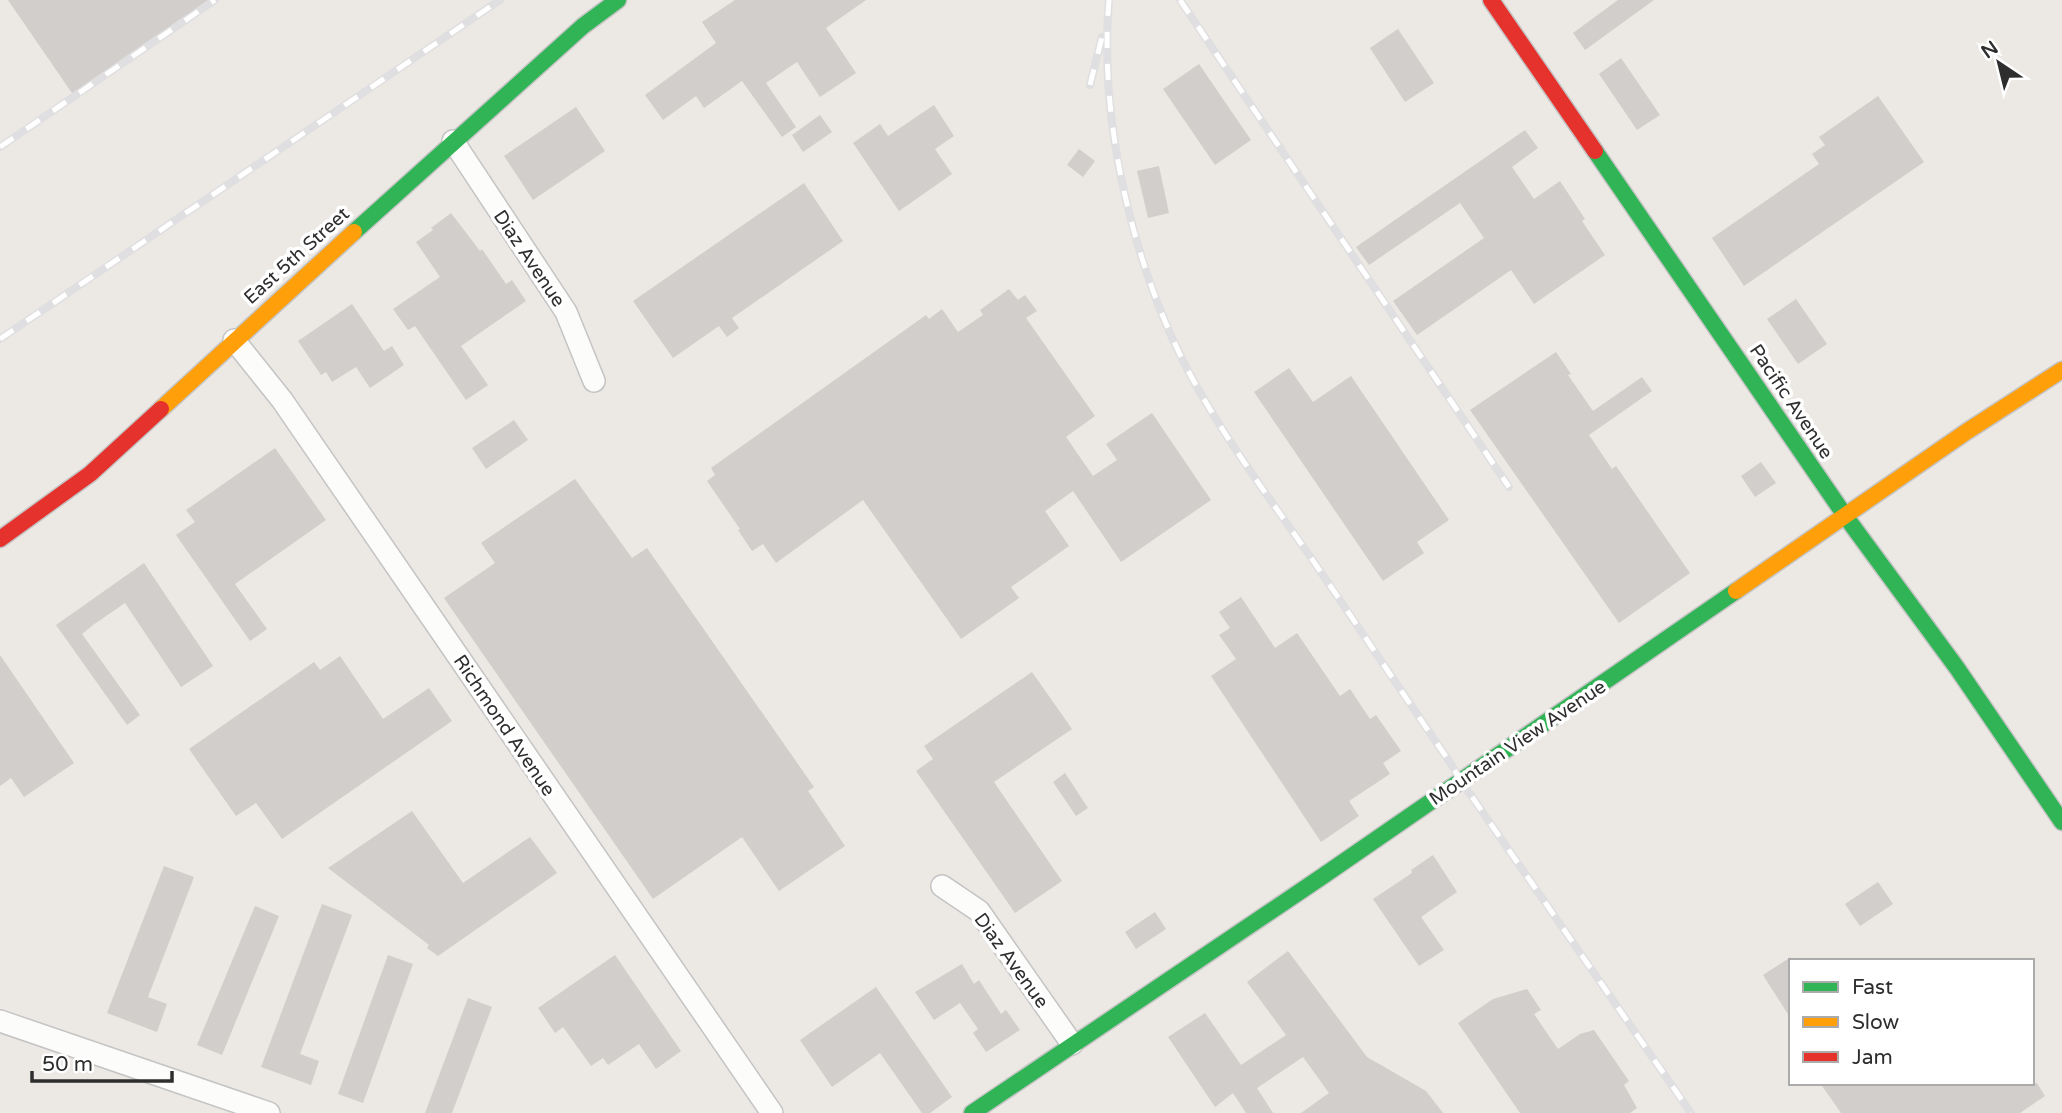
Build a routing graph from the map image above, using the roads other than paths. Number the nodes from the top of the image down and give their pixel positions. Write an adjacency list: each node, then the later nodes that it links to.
1 (618, 0): 3 (street, East 5th Street)
2 (1491, 0): 7 (street, Pacific Avenue)
3 (453, 141): 4 (street, East 5th Street); 6 (street, Diaz Avenue)
4 (234, 340): 8 (street, East 5th Street); 14 (street, Richmond Avenue)
5 (2062, 370): 7 (street, Mountain View Avenue)
6 (594, 381)
7 (1846, 517): 9 (street, Pacific Avenue); 12 (street, Mountain View Avenue)
8 (0, 538)
9 (2062, 822)
10 (942, 886): 12 (street, Diaz Avenue)
11 (0, 1021): 13 (street)
12 (1072, 1044): 15 (street, Mountain View Avenue)
13 (269, 1113)
14 (772, 1113)
15 (972, 1113)

